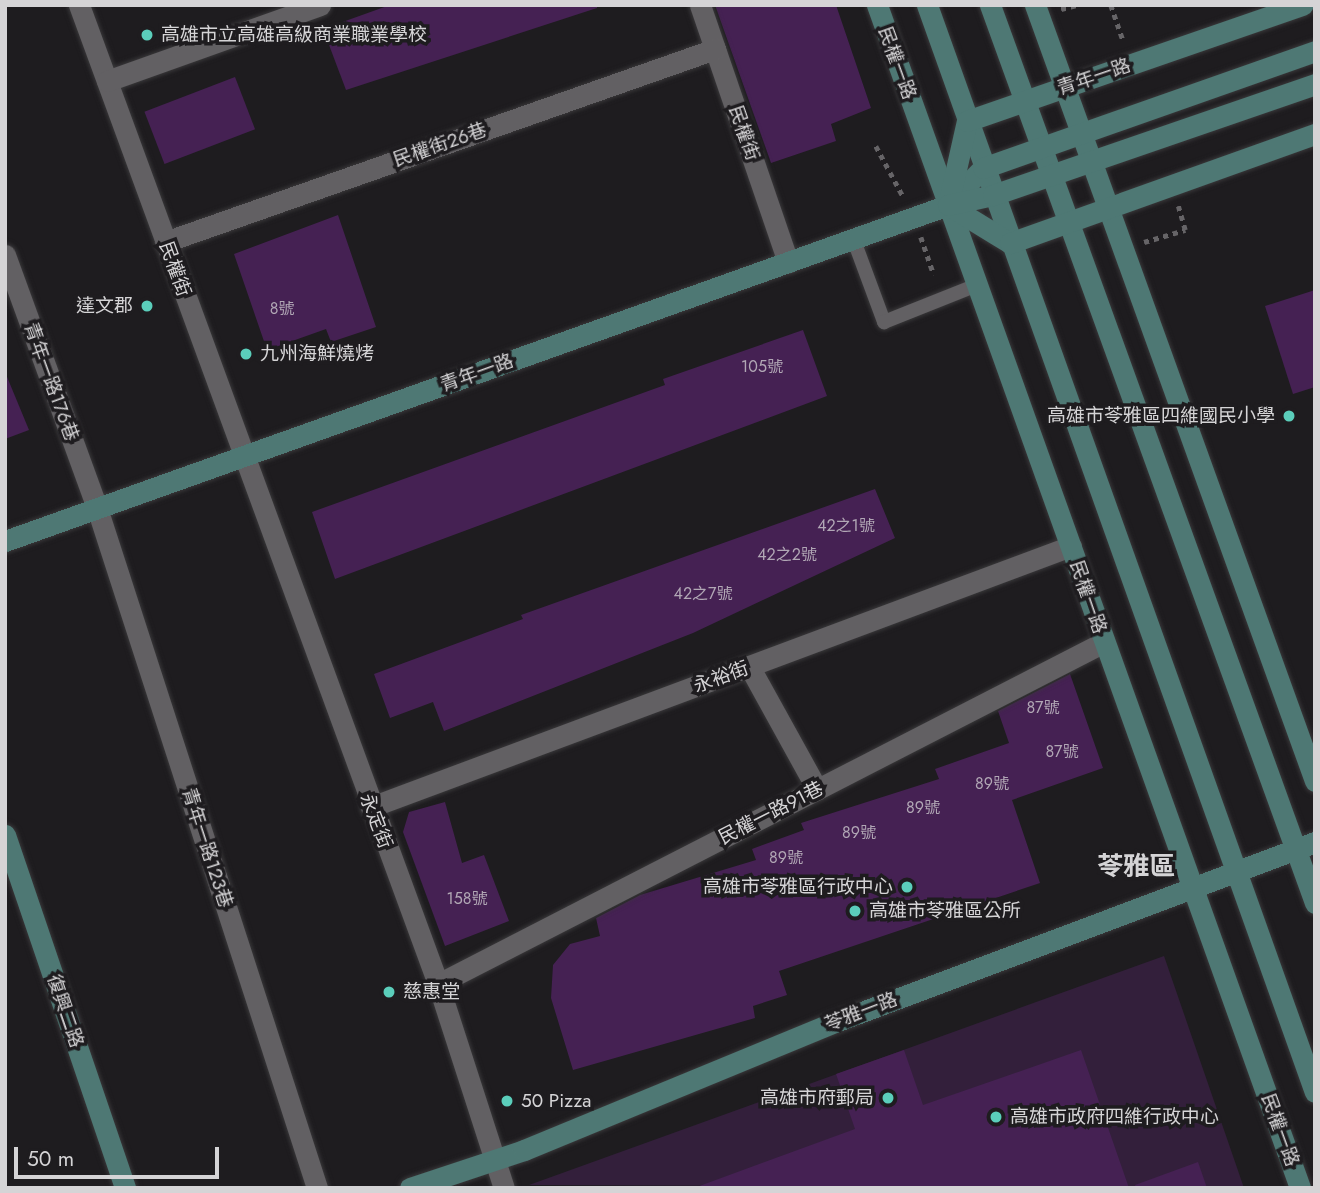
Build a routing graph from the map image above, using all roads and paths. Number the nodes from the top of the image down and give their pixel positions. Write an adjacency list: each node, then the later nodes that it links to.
1 (79, 5): 11 (street, 民權街)
2 (320, 5): 11 (street)
3 (700, 5): 9 (street, 民權街)
4 (877, 5): 23 (street, 民權一路)
5 (927, 5): 15 (street)
6 (990, 5): 14 (street)
7 (1035, 5): 13 (street)
8 (1302, 5): 13 (street, 青年一路)
9 (715, 49): 27 (street, 民權街26巷); 30 (street, 民權街)
10 (1315, 51): 16 (street, 青年一路)
11 (107, 81): 27 (street, 民權街)
12 (1315, 84): 19 (street, 青年一路)
13 (1064, 87): 14 (street, 青年一路); 16 (street)
14 (1025, 100): 15 (street, 青年一路); 18 (street)
15 (967, 121): 20 (street); 23 (street)
16 (1081, 134): 18 (street, 青年一路); 19 (street)
17 (1315, 134): 24 (street)
18 (1041, 148): 20 (street, 青年一路); 21 (street)
19 (1091, 161): 21 (street, 青年一路); 24 (street)
20 (983, 168): 22 (street); 23 (street, 青年一路)
21 (1051, 175): 22 (street, 青年一路); 25 (street)
22 (993, 195): 23 (street, 青年一路); 28 (street)
23 (948, 205): 26 (street, 青年一路); 28 (street); 31 (street, 民權一路)
24 (1108, 208): 25 (street); 38 (street)
25 (1068, 222): 28 (street); 42 (street)
26 (853, 239): 30 (street, 青年一路); 31 (lane)
27 (165, 242): 32 (street, 民權街)
28 (1010, 243): 43 (street)
29 (5, 255): 33 (street, 青年一路176巷)
30 (788, 262): 32 (street, 青年一路)
31 (977, 285): 35 (street, 民權一路)
32 (244, 456): 33 (street, 青年一路); 40 (street, 永定街)
33 (97, 508): 34 (street, 青年一路); 50 (street, 青年一路123巷)
34 (5, 541)
35 (1070, 546): 36 (street, 民權一路); 37 (street, 永裕街)
36 (1104, 642): 39 (street, 民權一路91巷); 44 (street, 民權一路)
37 (749, 666): 39 (street); 40 (street, 永裕街)
38 (1315, 781)
39 (817, 789): 46 (street, 民權一路91巷)
40 (370, 807): 46 (street, 永定街)
41 (5, 835): 49 (street, 復興二路)
42 (1306, 846): 43 (street, 苓雅一路); 45 (street)
43 (1233, 871): 44 (street, 苓雅一路); 47 (street)
44 (1192, 886): 48 (street, 苓雅一路); 53 (street, 民權一路)
45 (1315, 903)
46 (438, 984): 48 (street, 永定街)
47 (1315, 1092)
48 (495, 1160): 51 (street, 苓雅一路); 52 (street, 永定街)
49 (125, 1188)
50 (317, 1188)
51 (410, 1188)
52 (503, 1188)
53 (1300, 1188)

